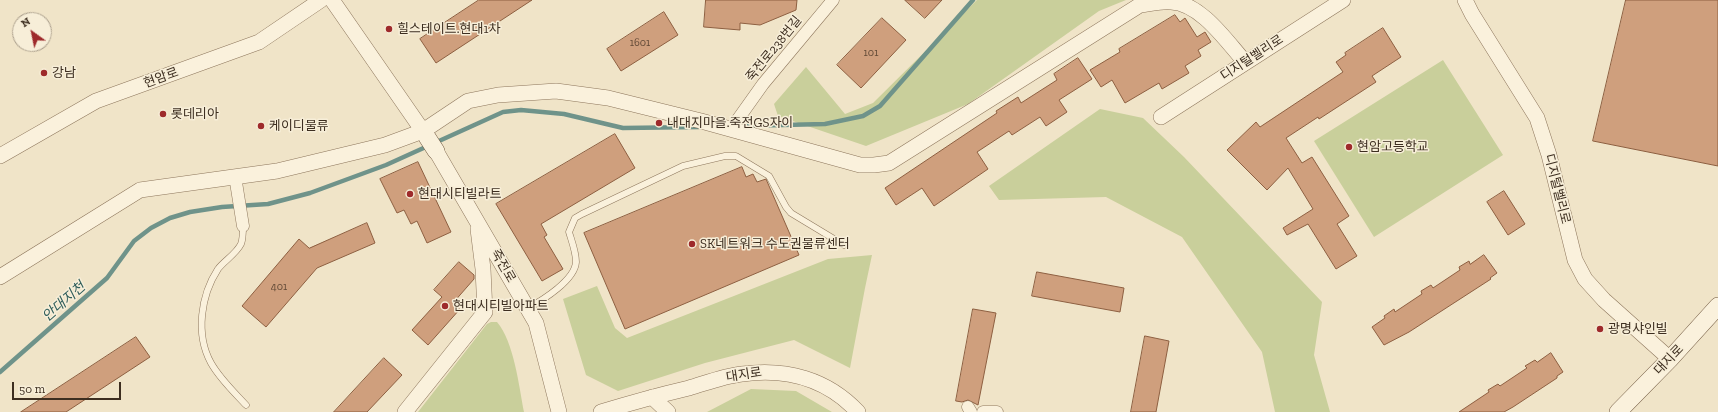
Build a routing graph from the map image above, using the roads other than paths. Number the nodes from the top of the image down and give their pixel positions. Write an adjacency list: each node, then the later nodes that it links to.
1 (321, 0): 12 (street, 현암로)
2 (332, 0): 11 (street, 죽전로)
3 (833, 0): 10 (street, 죽전로238번길)
4 (1343, 0): 8 (street, 디지털벨리로)
5 (1456, 0): 7 (street)
6 (1465, 0): 7 (street, 디지털벨리로)
7 (1472, 14): 20 (street, 디지털벨리로)
8 (1245, 62): 9 (street, 디지털벨리로); 10 (street)
9 (1160, 117)
10 (734, 125): 11 (street)
11 (429, 140): 13 (street); 14 (street, 죽전로)
12 (0, 156)
13 (235, 176): 15 (street); 17 (street)
14 (478, 222): 19 (street, 죽전로); 23 (street)
15 (243, 226): 22 (lane)
16 (844, 245): 19 (lane)
17 (0, 277)
18 (1718, 306): 20 (main road, 대지로)
19 (528, 308): 24 (street, 죽전로)
20 (1670, 359): 30 (main road, 대지로)
21 (652, 397): 25 (street, 대지로); 26 (street); 27 (street, 대지로)
22 (246, 405)
23 (405, 412)
24 (559, 412)
25 (601, 412)
26 (668, 412)
27 (858, 412)
28 (983, 412): 29 (street)
29 (996, 412)
30 (1618, 412)

